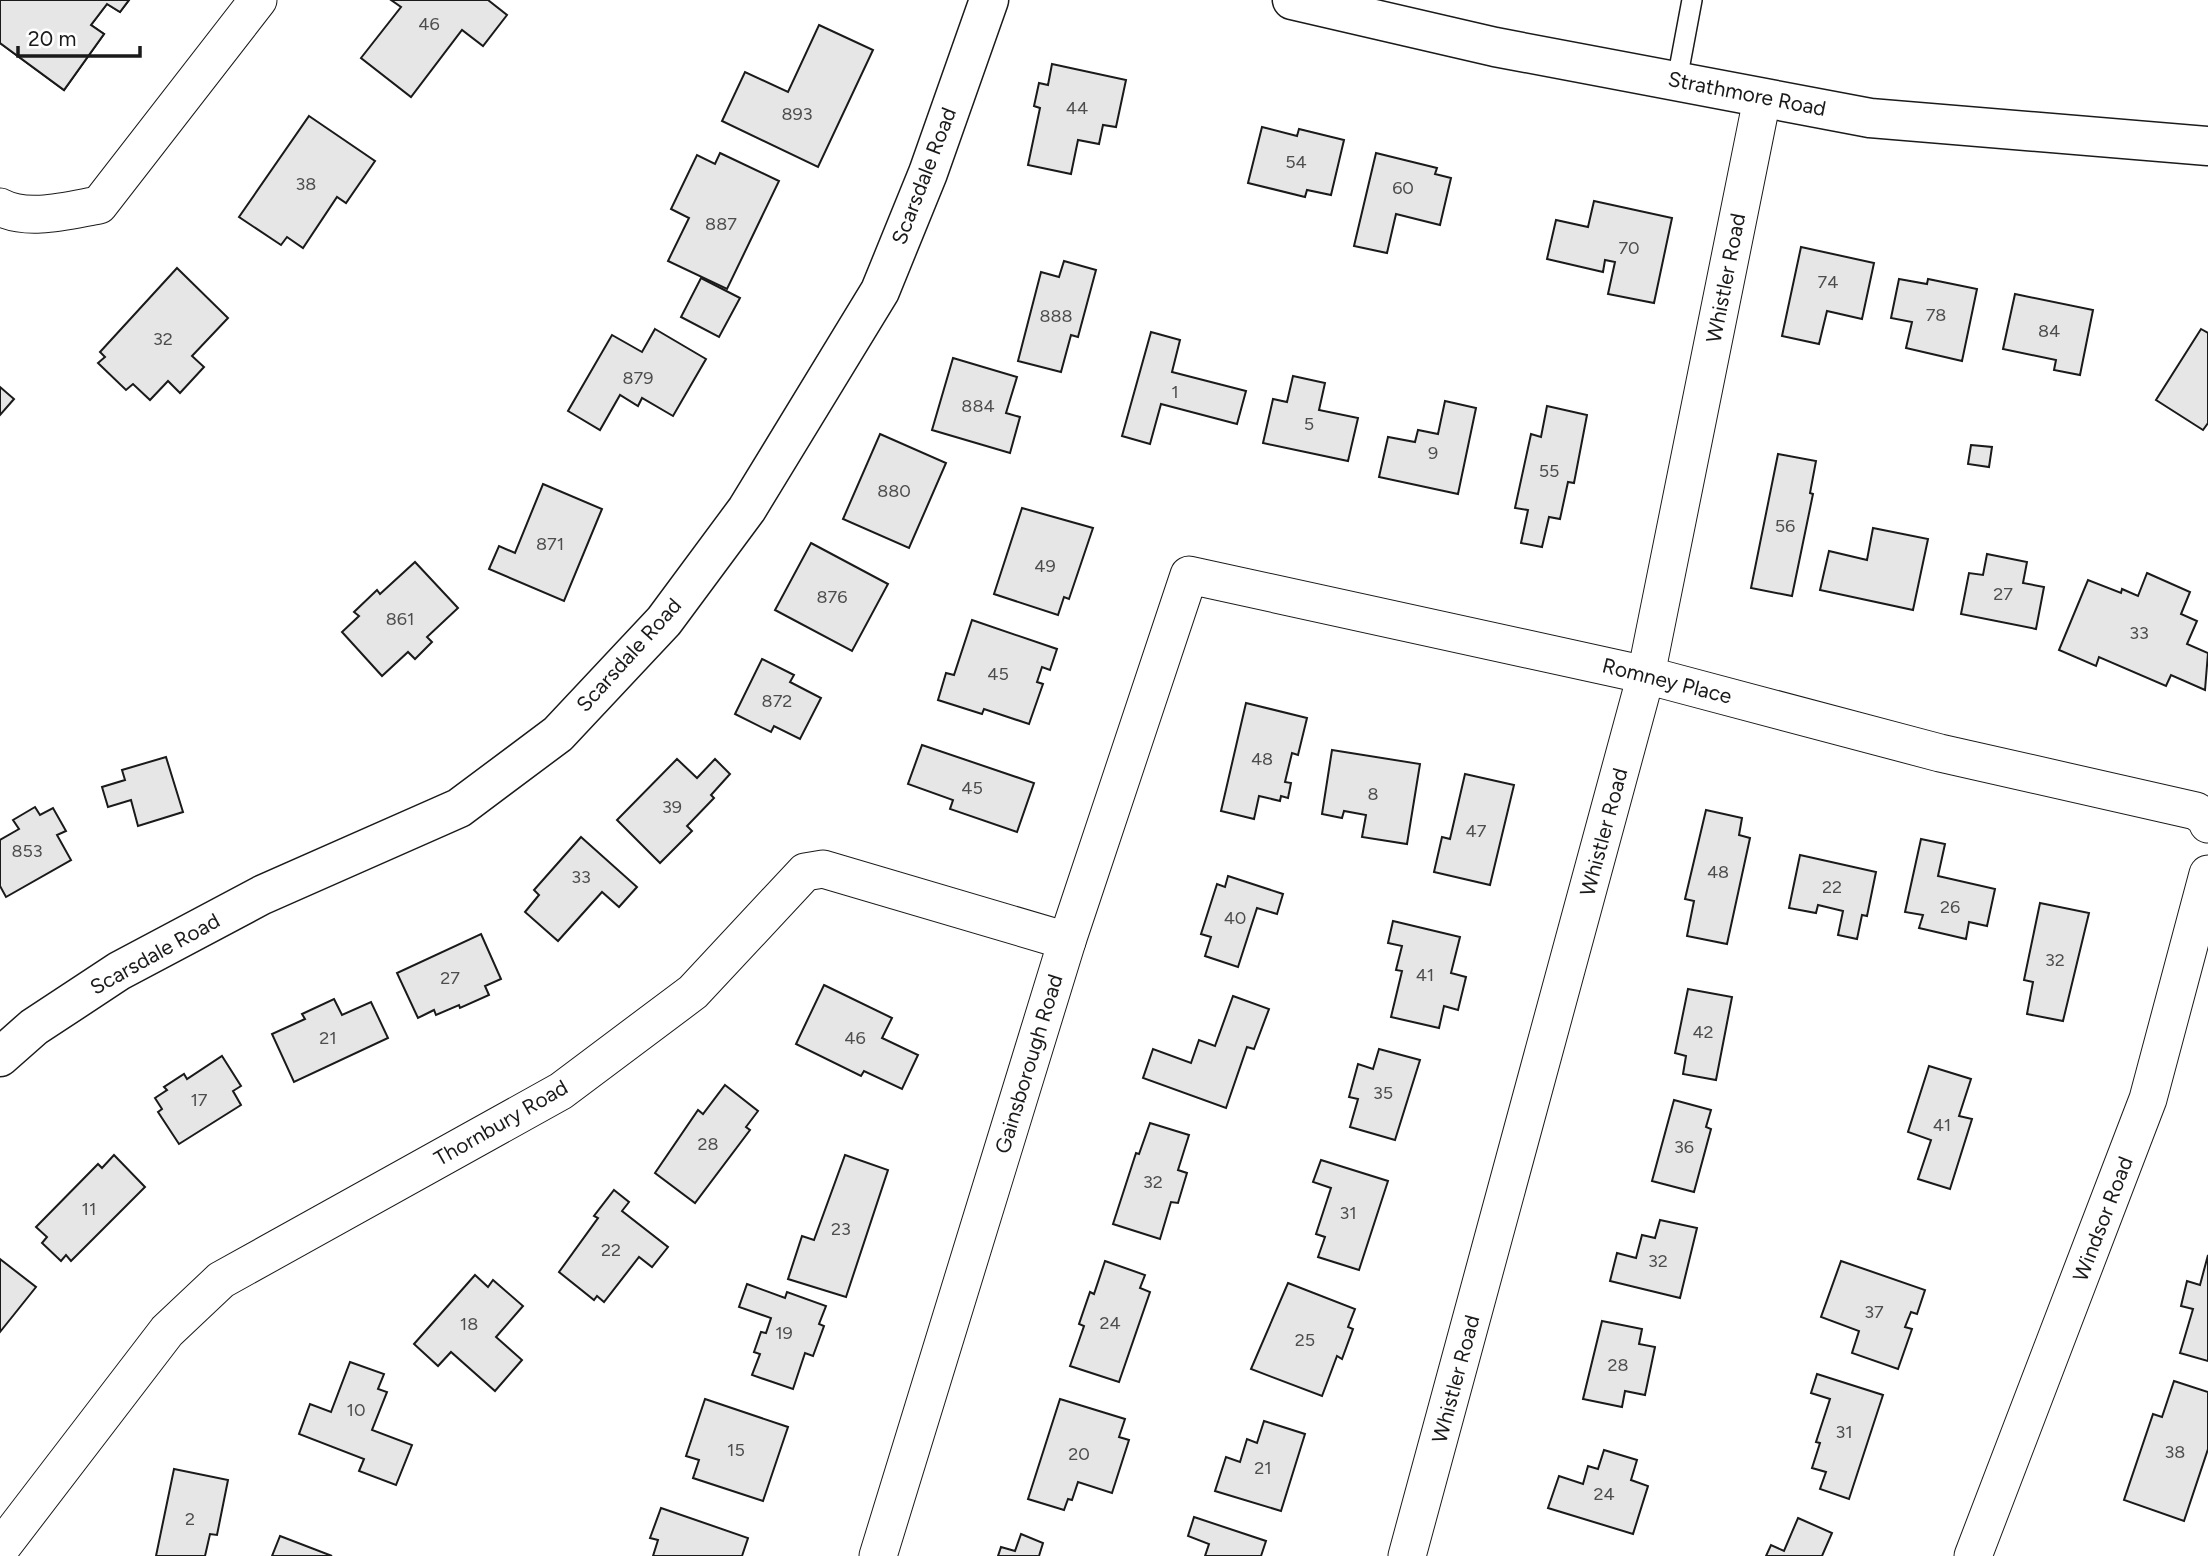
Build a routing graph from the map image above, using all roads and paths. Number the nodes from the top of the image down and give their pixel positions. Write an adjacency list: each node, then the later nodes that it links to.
1 (258, 0): 8 (street)
2 (989, 0): 14 (street, Scarsdale Road)
3 (1292, 0): 5 (street, Strathmore Road)
4 (1692, 0): 5 (lane)
5 (1677, 80): 6 (street, Strathmore Road)
6 (1762, 99): 7 (street, Strathmore Road); 10 (street, Whistler Road)
7 (2208, 146)
8 (0, 207)
9 (1189, 575): 10 (street, Romney Place); 13 (street, Gainsborough Road)
10 (1646, 675): 11 (street, Romney Place); 17 (street, Whistler Road)
11 (2208, 824)
12 (2208, 874): 18 (street, Windsor Road)
13 (1067, 941): 15 (street, Thornbury Road); 16 (street, Gainsborough Road)
14 (0, 1057)
15 (0, 1549)
16 (878, 1556)
17 (1408, 1556)
18 (1973, 1556)

